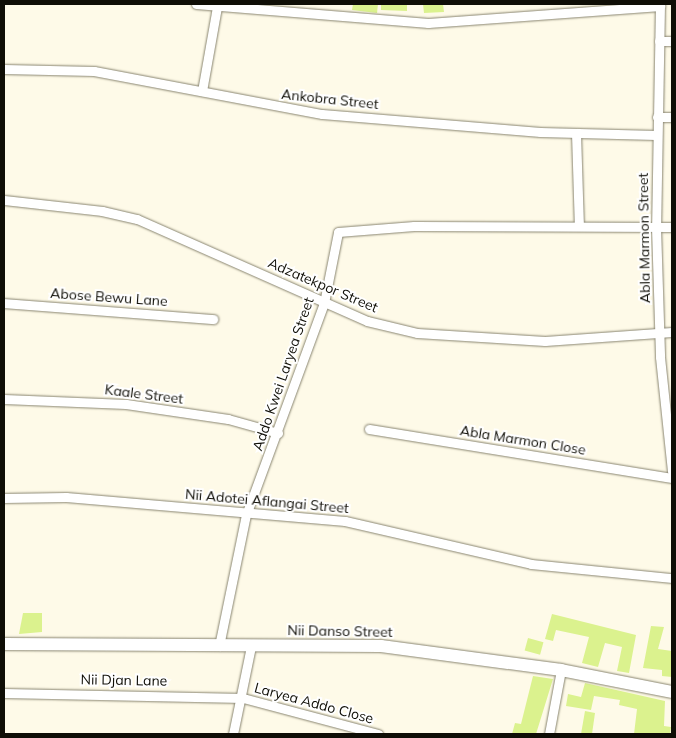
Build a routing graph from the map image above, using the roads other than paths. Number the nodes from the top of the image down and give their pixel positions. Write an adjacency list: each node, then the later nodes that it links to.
1 (196, 4): 3 (street)
2 (660, 5): 3 (street); 4 (street, Abla Marmon Street)
3 (216, 7): 7 (street)
4 (659, 41): 5 (street); 8 (street, Abla Marmon Street)
5 (672, 41)
6 (4, 68): 7 (street, Ankobra Street)
7 (202, 91): 10 (street, Ankobra Street)
8 (657, 117): 9 (street); 11 (street, Abla Marmon Street)
9 (672, 117)
10 (576, 133): 11 (street, Ankobra Street); 13 (street)
11 (656, 135): 14 (street, Abla Marmon Street)
12 (4, 200): 17 (street, Adzatekpor Street)
13 (579, 226): 14 (street, Addo Kwei Laryea Street); 17 (street, Addo Kwei Laryea Street)
14 (656, 227): 15 (street, Addo Kwei Laryea Street); 20 (street, Abla Marmon Street)
15 (672, 227)
16 (4, 303): 18 (street, Abose Bewu Lane)
17 (324, 303): 20 (street, Adzatekpor Street); 23 (street, Addo Kwei Laryea Street)
18 (213, 319)
19 (672, 332): 20 (street, Adzatekpor Street)
20 (659, 334): 24 (street, Abla Marmon Street)
21 (4, 399): 23 (street, Kaale Street)
22 (369, 429): 26 (street, Abla Marmon Close)
23 (278, 433): 28 (street, Addo Kwei Laryea Street)
24 (670, 439): 25 (street, Abla Marmon Street)
25 (672, 471)
26 (672, 478)
27 (4, 498): 28 (street, Nii Adotei Aflangai Street)
28 (246, 515): 29 (street, Nii Adotei Aflangai Street); 31 (street, Addo Kwei Laryea Street)
29 (672, 578)
30 (4, 644): 31 (street, Nii Danso Street)
31 (218, 646): 32 (street, Nii Danso Street)
32 (251, 646): 33 (street, Nii Danso Street); 36 (street)
33 (562, 670): 34 (street, Nii Danso Street); 39 (street)
34 (672, 692)
35 (4, 693): 36 (street, Nii Djan Lane)
36 (243, 698): 37 (street); 38 (street, Laryea Addo Close)
37 (233, 734)
38 (378, 734)
39 (549, 734)

